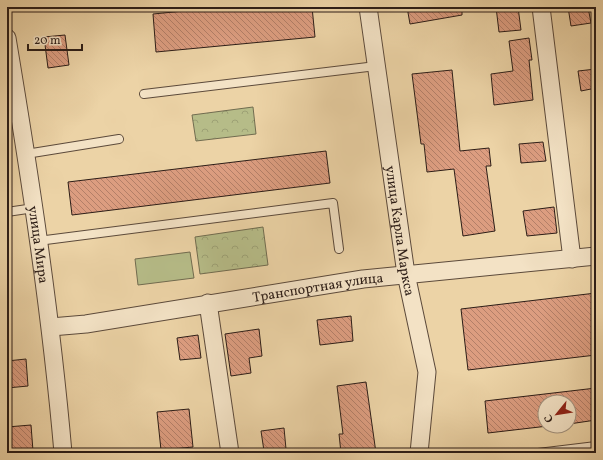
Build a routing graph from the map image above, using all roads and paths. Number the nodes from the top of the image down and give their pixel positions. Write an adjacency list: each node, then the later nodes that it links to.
1 (368, 7): 4 (street, улица Карла Маркса)
2 (541, 7): 14 (street)
3 (7, 38): 6 (street, улица Мира)
4 (376, 66): 5 (lane); 15 (street, улица Карла Маркса)
5 (144, 94)
6 (13, 109): 8 (street, улица Мира)
7 (118, 138): 8 (lane)
8 (26, 154): 9 (street, улица Мира)
9 (34, 208): 10 (lane); 11 (street, улица Мира)
10 (7, 212)
11 (38, 241): 12 (lane); 17 (street, улица Мира)
12 (339, 249)
13 (596, 256): 14 (street, Транспортная улица)
14 (572, 259): 15 (street, Транспортная улица)
15 (406, 274): 16 (street, Транспортная улица); 21 (street, улица Карла Маркса)
16 (208, 303): 17 (street, Транспортная улица); 20 (street)
17 (51, 327): 19 (street, улица Мира)
18 (596, 446): 22 (lane)
19 (63, 453)
20 (230, 453)
21 (421, 453)
22 (538, 453)

